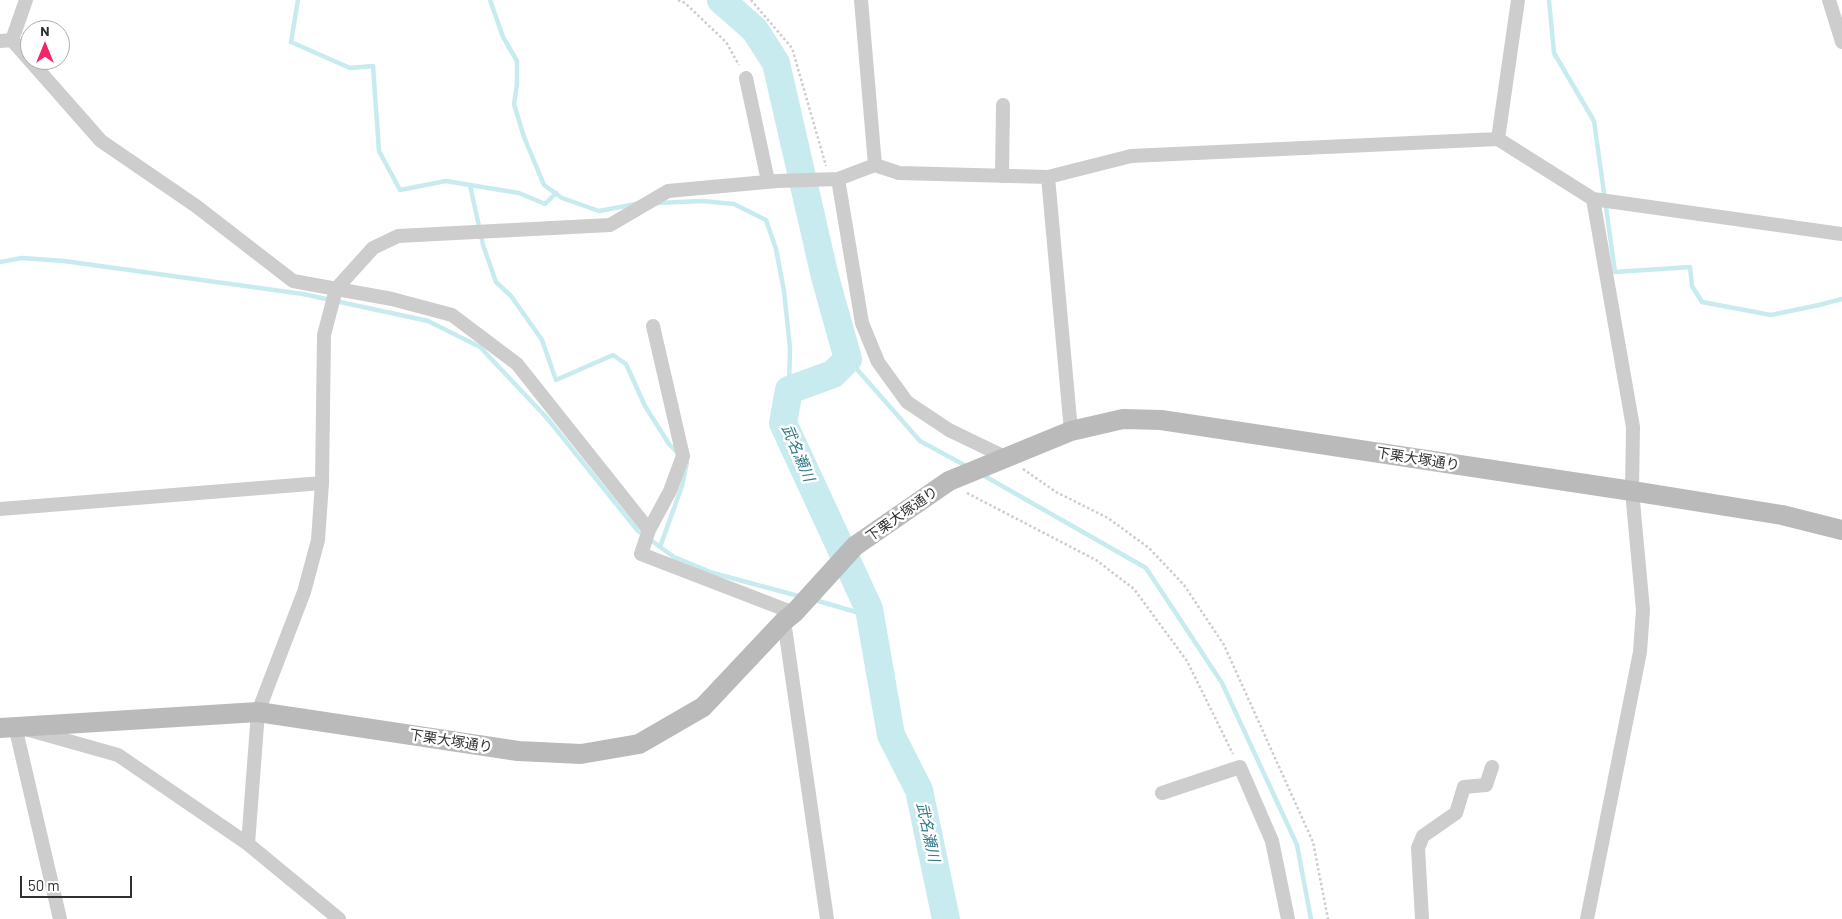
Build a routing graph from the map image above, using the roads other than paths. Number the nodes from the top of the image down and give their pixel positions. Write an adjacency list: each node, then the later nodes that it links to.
1 (26, 0): 5 (street)
2 (861, 0): 10 (street)
3 (1518, 0): 9 (street)
4 (1829, 0): 6 (street)
5 (6, 40): 17 (street)
6 (1842, 42)
7 (746, 78): 14 (street)
8 (1003, 105): 11 (street)
9 (1498, 139): 12 (street); 15 (street)
10 (875, 165): 11 (street); 13 (street)
11 (1002, 176): 12 (street)
12 (1048, 177): 19 (street)
13 (831, 179): 14 (street); 20 (street)
14 (772, 181): 17 (street)
15 (1593, 199): 16 (street); 22 (street)
16 (1842, 234)
17 (336, 289): 21 (street); 24 (street)
18 (653, 326): 24 (street)
19 (1071, 431): 20 (street, 下栗大塚通り); 22 (street, 下栗大塚通り)
20 (1002, 458): 26 (street, 下栗大塚通り)
21 (322, 483): 23 (street); 27 (street)
22 (1632, 491): 25 (street, 下栗大塚通り); 37 (street)
23 (0, 508)
24 (649, 530): 26 (street)
25 (1842, 530)
26 (789, 617): 27 (street, 下栗大塚通り); 34 (street)
27 (258, 712): 28 (street, 下栗大塚通り); 31 (street)
28 (7, 727): 31 (street); 32 (street)
29 (1492, 768): 36 (street)
30 (1162, 793): 35 (street)
31 (248, 844): 33 (street)
32 (60, 919)
33 (339, 919)
34 (826, 919)
35 (1288, 919)
36 (1422, 919)
37 (1587, 919)

